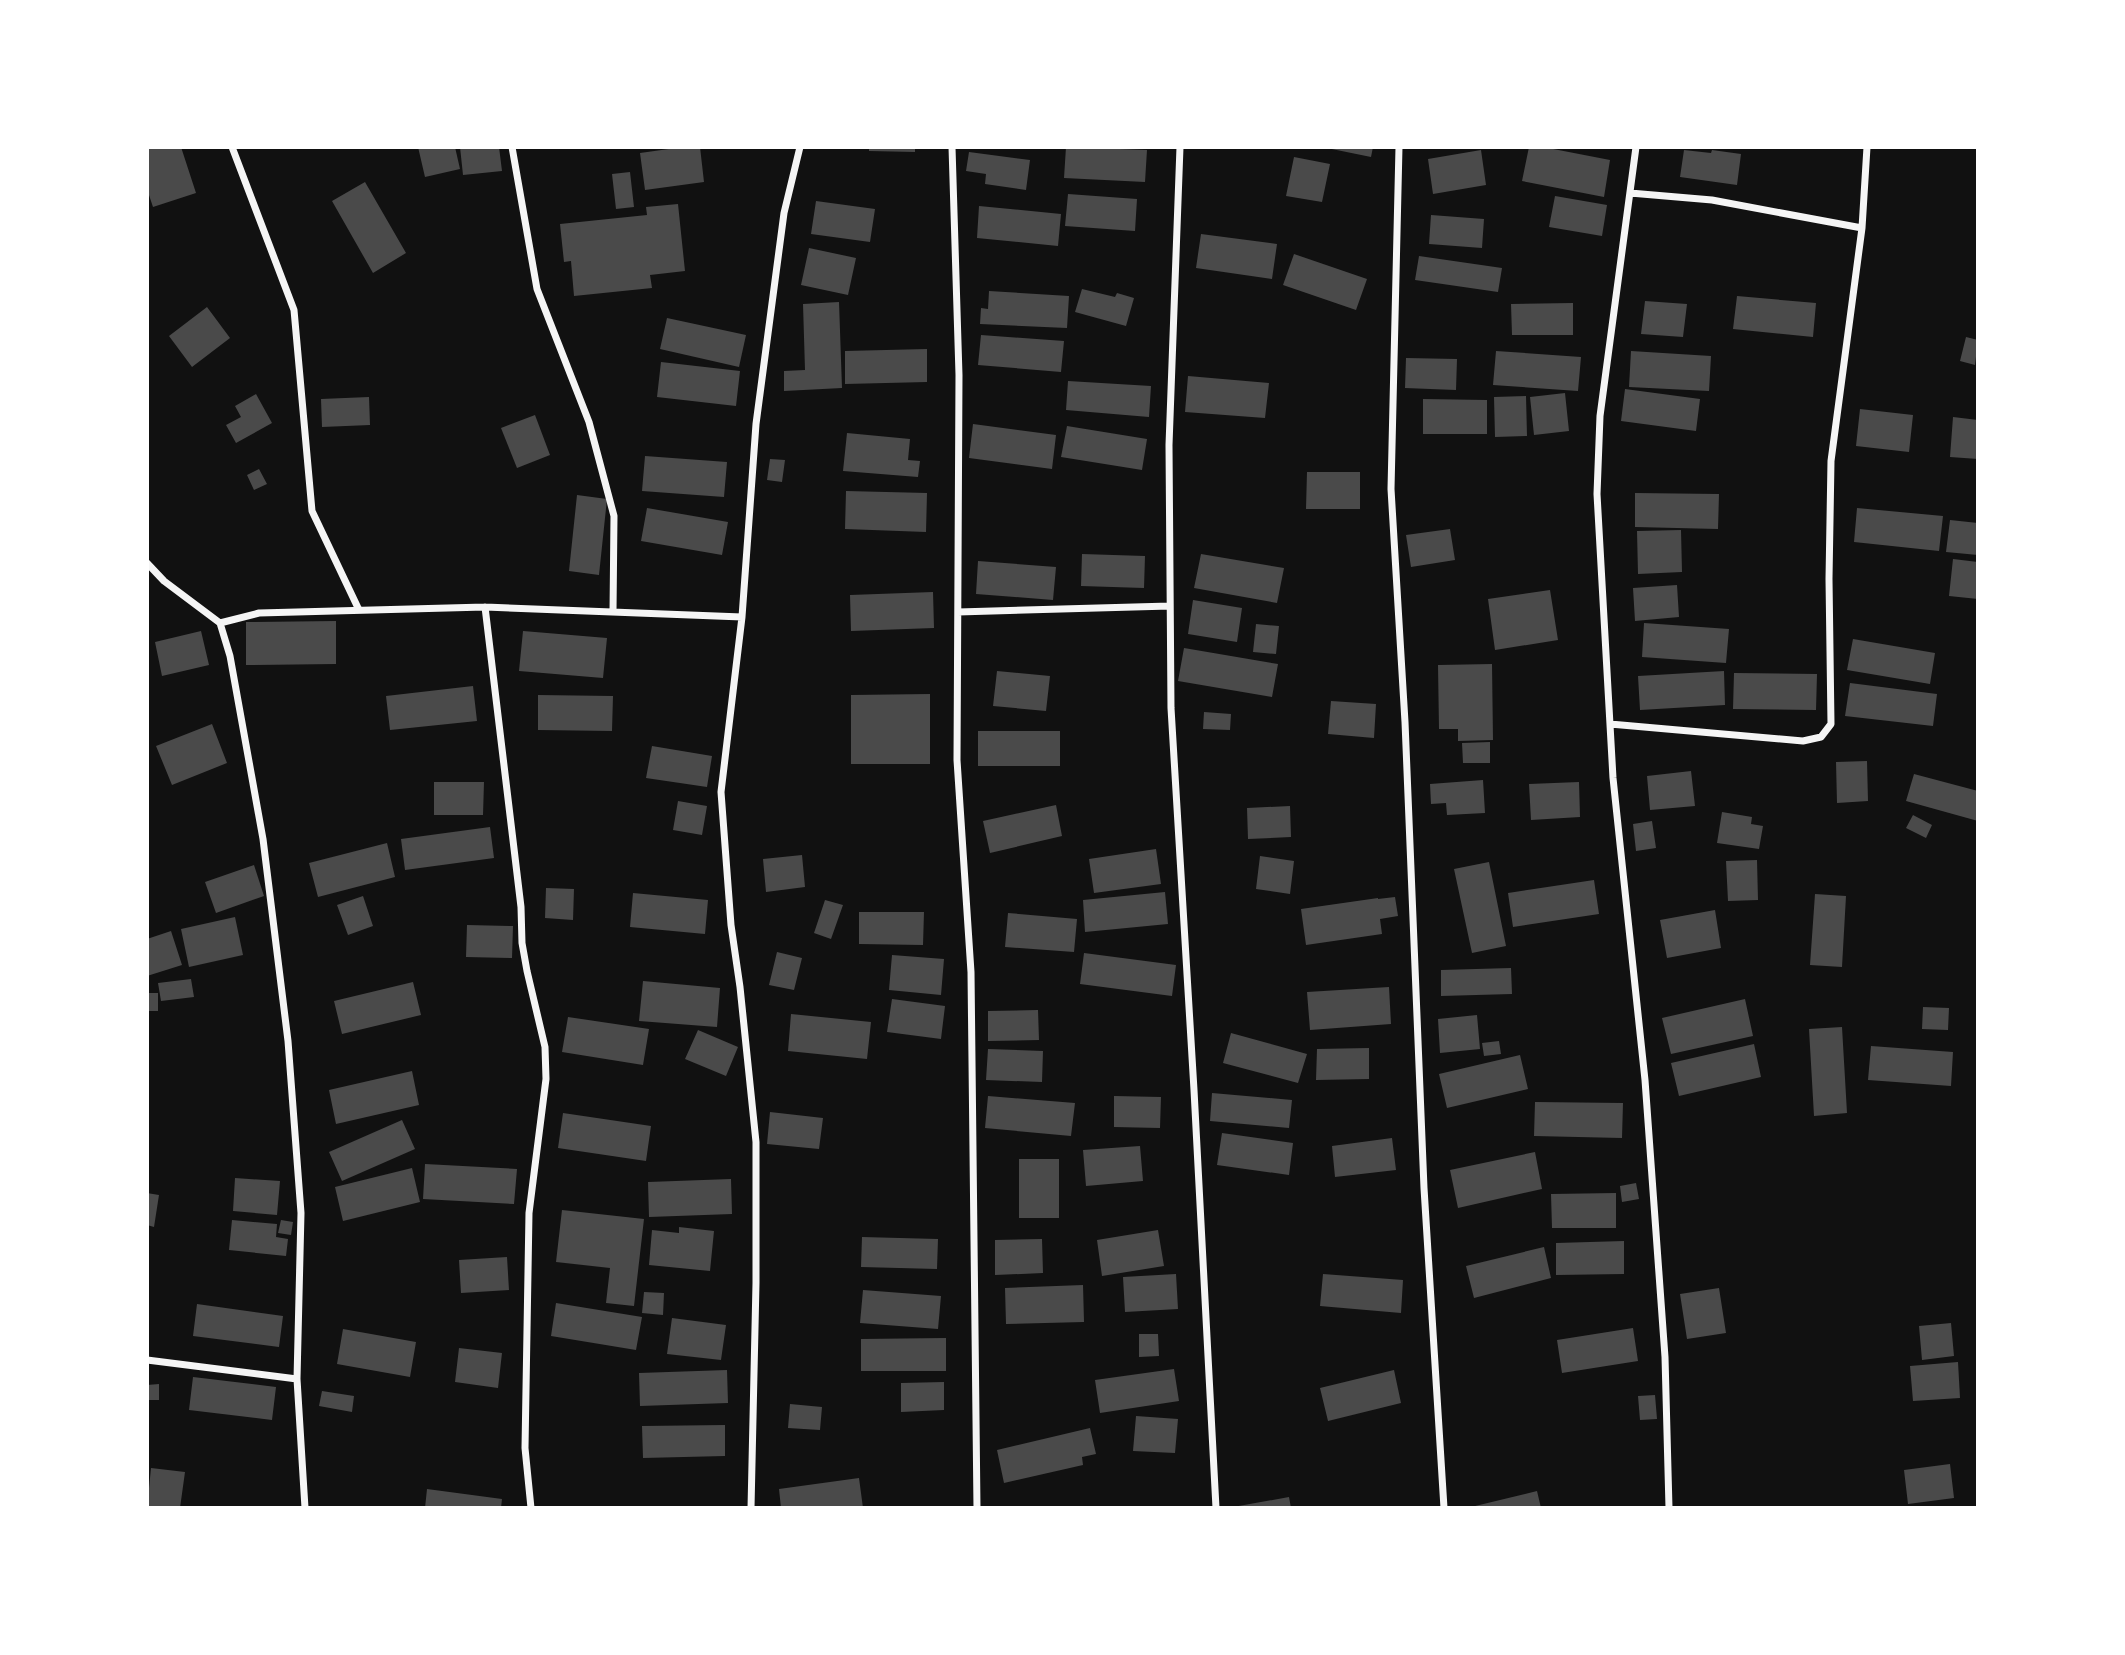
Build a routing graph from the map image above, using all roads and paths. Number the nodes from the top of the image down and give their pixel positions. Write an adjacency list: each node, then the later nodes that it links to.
1 (232, 147): 14 (street)
2 (512, 147): 15 (street)
3 (800, 147): 17 (street)
4 (952, 147): 16 (street)
5 (1180, 147): 12 (street)
6 (1399, 147): 27 (street)
7 (1636, 147): 9 (street)
8 (1867, 147): 10 (street)
9 (1630, 194): 10 (street); 19 (street)
10 (1862, 228): 19 (street)
11 (147, 564): 18 (street)
12 (1170, 606): 16 (street); 26 (street)
13 (485, 607): 14 (street); 15 (street); 23 (street)
14 (359, 610): 18 (street)
15 (613, 612): 17 (street)
16 (958, 612): 25 (street)
17 (742, 617): 24 (street)
18 (220, 623): 21 (street)
19 (1610, 724): 28 (street)
20 (147, 1360): 21 (street)
21 (297, 1379): 22 (street)
22 (305, 1508)
23 (531, 1508)
24 (751, 1508)
25 (977, 1508)
26 (1216, 1508)
27 (1444, 1508)
28 (1669, 1508)

